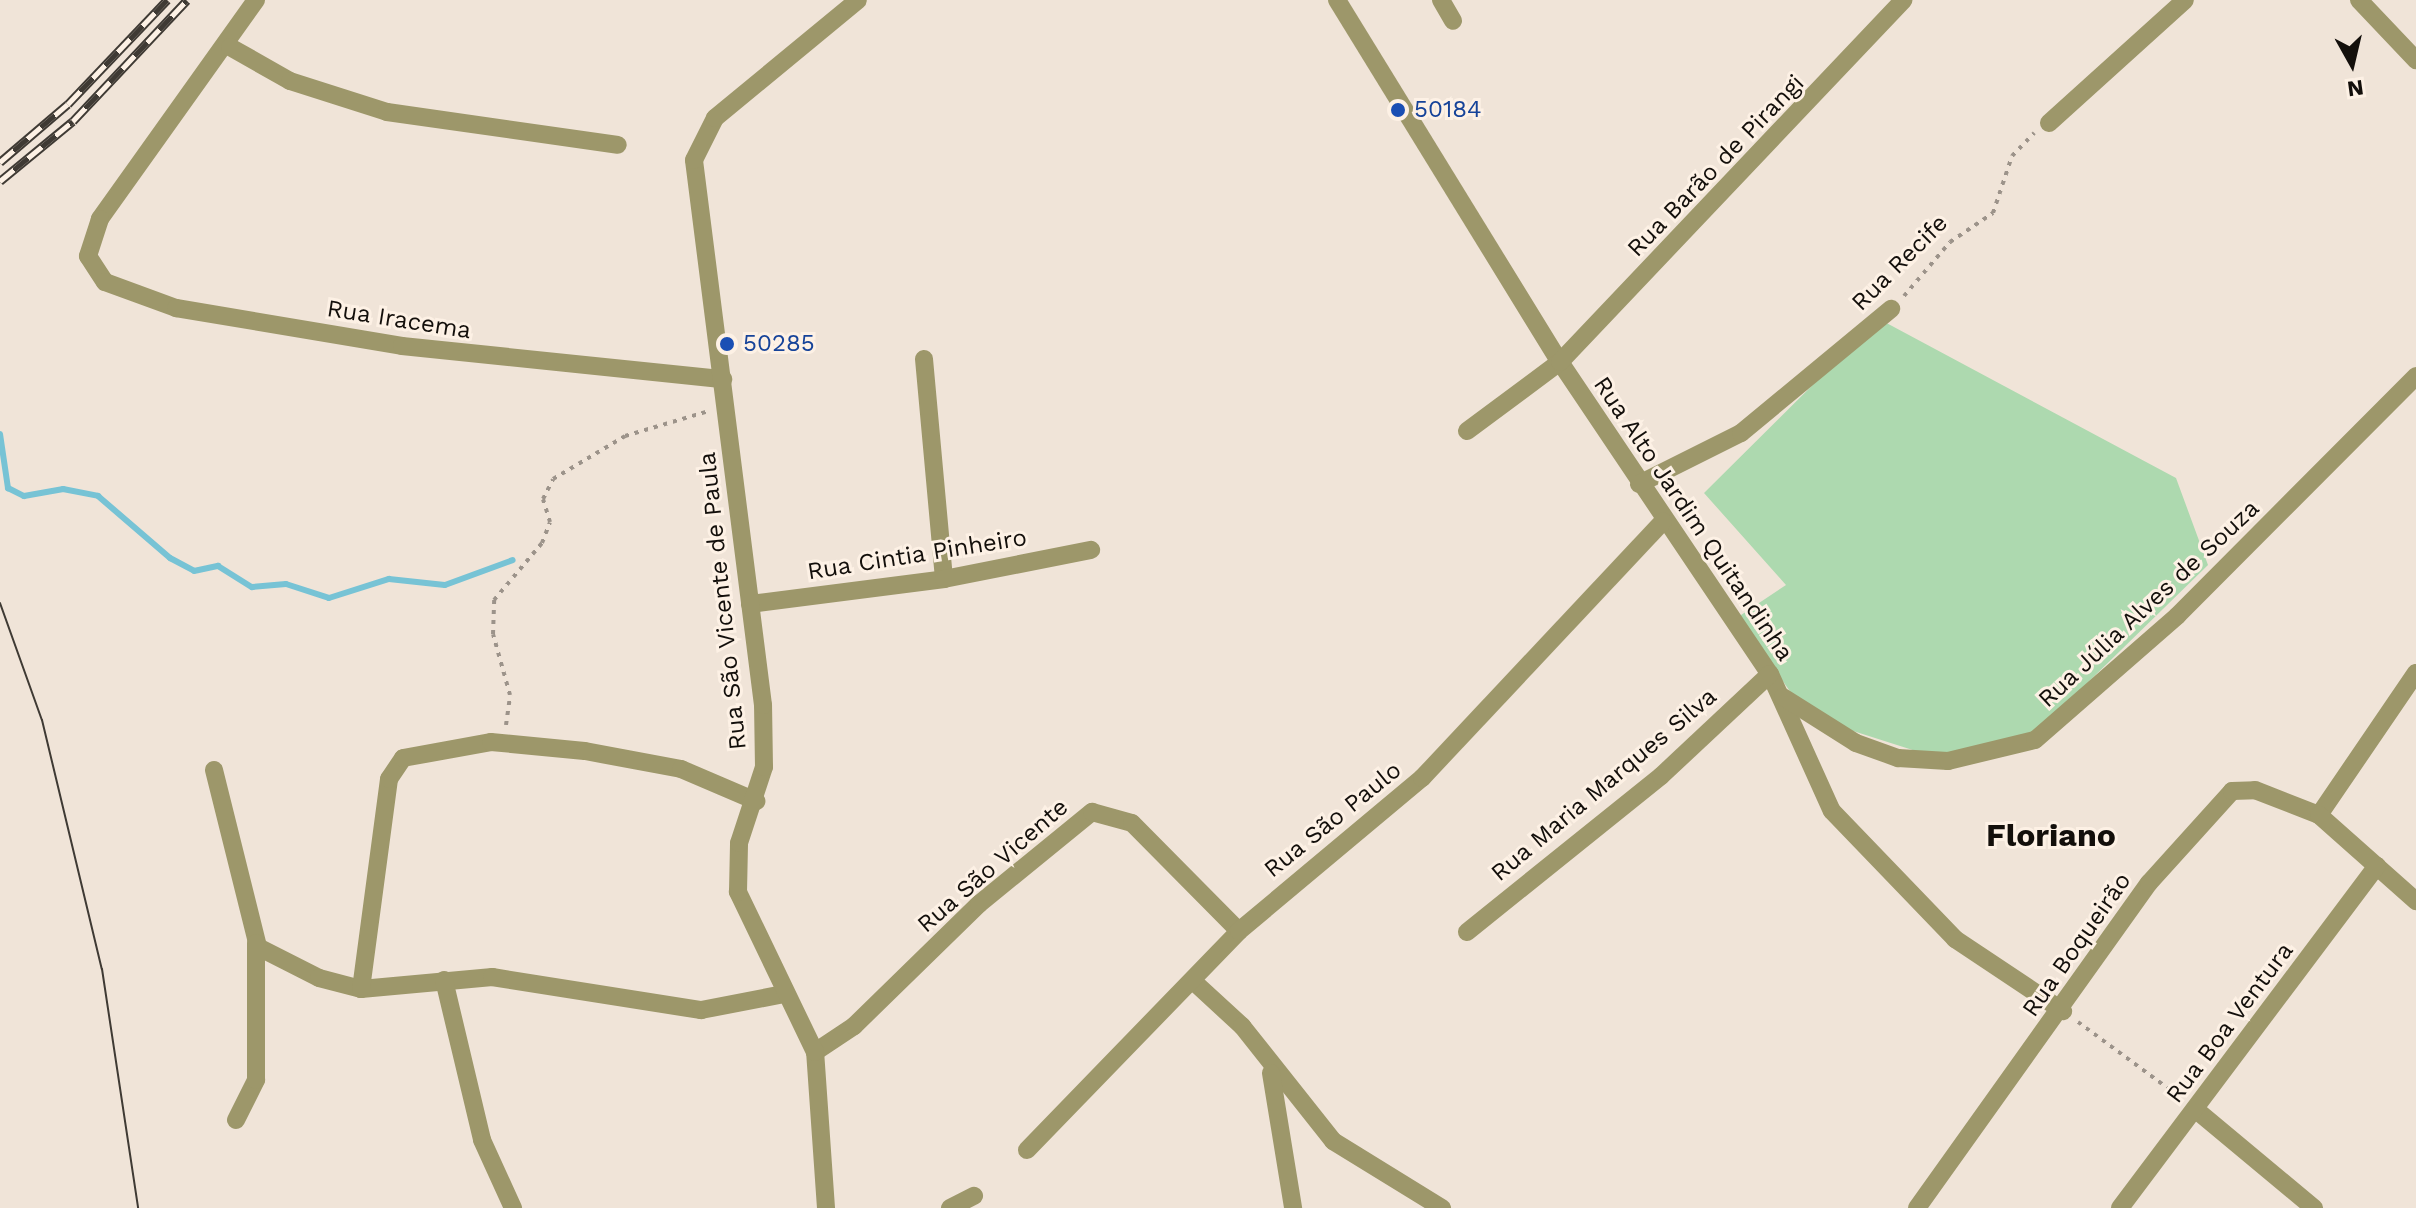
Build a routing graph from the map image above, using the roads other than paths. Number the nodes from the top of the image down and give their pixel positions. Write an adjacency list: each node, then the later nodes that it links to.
1 (256, 0): 9 (street)
2 (858, 0): 17 (street, Rua São Vicente de Paula)
3 (1337, 0): 15 (street, Rua Alto Jardim Quitandinha)
4 (1441, 0): 8 (street)
5 (1903, 0): 15 (street, Rua Barão de Pirangi)
6 (2185, 0): 11 (street)
7 (2359, 0): 10 (street)
8 (1453, 21)
9 (230, 47): 12 (street); 17 (street, Rua Iracema)
10 (2416, 60)
11 (2049, 123)
12 (618, 145)
13 (1891, 309): 19 (street, Rua Recife)
14 (924, 359): 22 (street)
15 (1560, 362): 18 (street); 19 (street, Rua Alto Jardim Quitandinha)
16 (2416, 376): 26 (street, Rua Júlia Alves de Souza)
17 (723, 379): 23 (street, Rua São Vicente de Paula)
18 (1467, 431)
19 (1639, 484): 20 (street, Rua Alto Jardim Quitandinha)
20 (1663, 521): 25 (street, Rua Alto Jardim Quitandinha); 32 (street, Rua São Paulo)
21 (1091, 550): 22 (street, Rua Cintia Pinheiro)
22 (944, 579): 23 (street, Rua Cintia Pinheiro)
23 (750, 604): 28 (street, Rua São Vicente de Paula)
24 (2416, 673): 29 (street)
25 (1770, 674): 26 (street, Rua Alto Jardim Quitandinha); 33 (street, Rua Maria Marques Silva)
26 (1783, 697): 39 (street, Rua Alto Jardim Quitandinha)
27 (214, 770): 34 (street)
28 (756, 801): 37 (street); 38 (street, Rua São Vicente de Paula)
29 (2319, 815): 30 (street); 39 (street, Rua Boqueirão)
30 (2377, 866): 31 (street); 42 (street, Rua Boa Ventura)
31 (2416, 901)
32 (1239, 931): 36 (street, Rua São Paulo); 40 (street, Rua São Vicente)
33 (1467, 932)
34 (256, 943): 37 (street); 43 (street)
35 (444, 980): 37 (street); 38 (street); 46 (street)
36 (1193, 981): 41 (street); 44 (street, Rua São Paulo)
37 (361, 989)
38 (784, 994): 40 (street, Rua São Vicente de Paula)
39 (2063, 1011): 51 (street, Rua Boqueirão)
40 (815, 1052): 47 (street, Rua São Vicente de Paula)
41 (1268, 1058): 49 (street); 50 (street)
42 (2195, 1109): 52 (street, Rua Boa Ventura); 53 (street)
43 (236, 1120)
44 (1027, 1150)
45 (974, 1196): 48 (street)
46 (513, 1208)
47 (826, 1208)
48 (950, 1208)
49 (1293, 1208)
50 (1442, 1208)
51 (1917, 1208)
52 (2120, 1208)
53 (2314, 1208)

